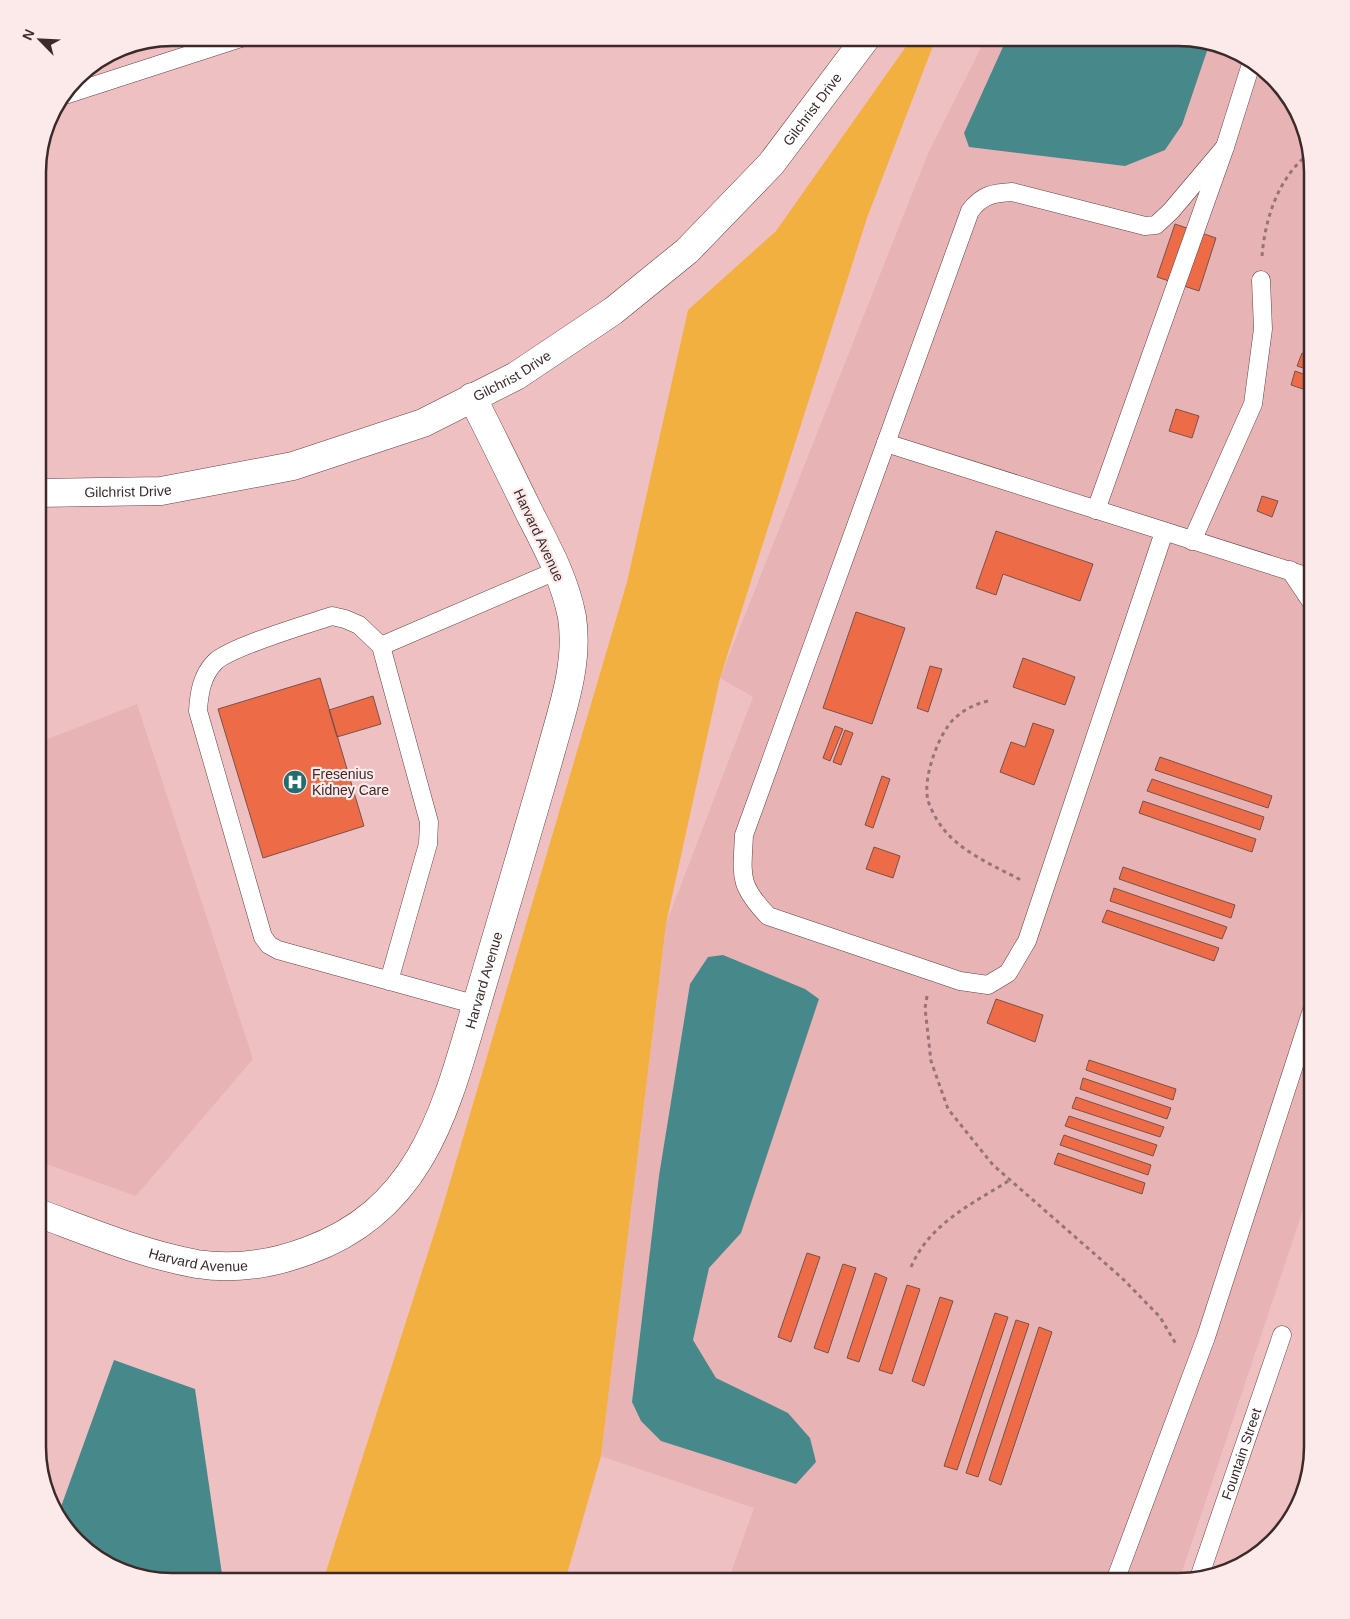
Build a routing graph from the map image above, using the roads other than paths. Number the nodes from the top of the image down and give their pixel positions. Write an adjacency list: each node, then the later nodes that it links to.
1 (216, 46): 4 (lane)
2 (859, 47): 7 (street, Gilchrist Drive)
3 (1250, 69): 5 (lane)
4 (75, 92)
5 (1225, 147): 8 (lane); 10 (lane)
6 (1261, 280): 12 (lane)
7 (472, 397): 9 (street, Gilchrist Drive); 13 (street, Harvard Avenue)
8 (886, 443): 10 (lane); 11 (lane)
9 (47, 493)
10 (1096, 510): 11 (lane)
11 (1164, 532): 12 (lane)
12 (1198, 543): 14 (lane)
13 (558, 570): 17 (lane); 19 (street, Harvard Avenue)
14 (1290, 570): 15 (lane); 16 (lane)
15 (1304, 575)
16 (1304, 591)
17 (381, 646): 18 (lane); 18 (lane)
18 (390, 981): 19 (lane)
19 (476, 1006): 21 (street, Harvard Avenue)
20 (1304, 1034): 24 (lane)
21 (46, 1216)
22 (1282, 1335): 23 (lane, Fountain Street)
23 (1202, 1570)
24 (1118, 1573)

